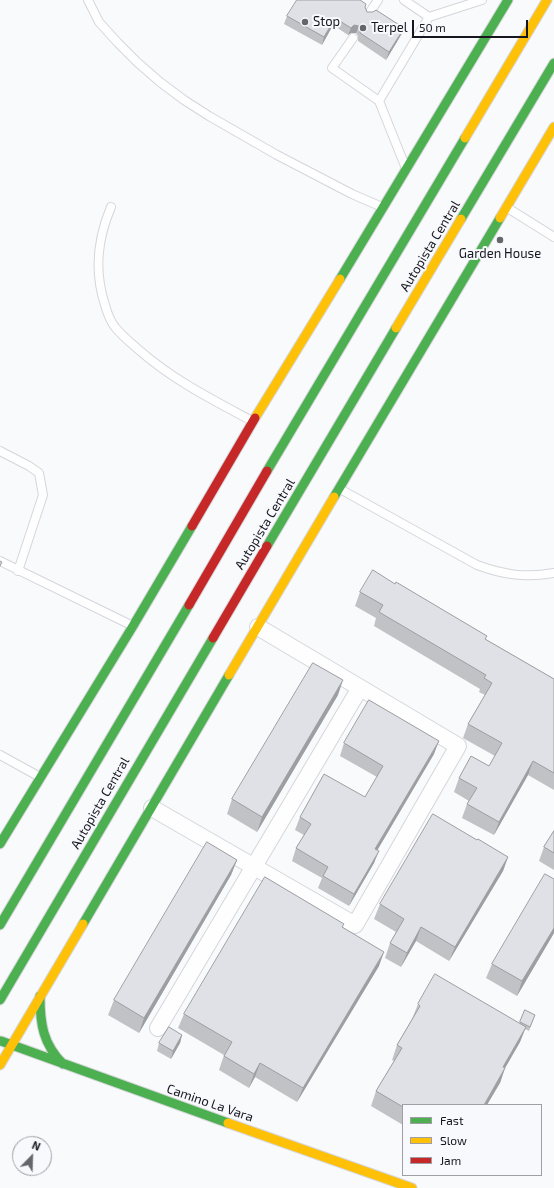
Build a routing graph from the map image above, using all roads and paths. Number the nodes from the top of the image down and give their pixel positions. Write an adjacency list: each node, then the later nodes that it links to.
1 (88, 0): 14 (lane)
2 (378, 0): 7 (lane)
3 (404, 0): 8 (lane)
4 (482, 0): 8 (lane)
5 (508, 0): 13 (main road)
6 (547, 0): 32 (main road, Autopista Central)
7 (368, 15)
8 (429, 17): 11 (lane)
9 (353, 38): 11 (lane)
10 (554, 63): 34 (main road, Autopista Central)
11 (379, 100): 13 (lane)
12 (554, 127): 15 (main road)
13 (406, 169): 14 (main road)
14 (383, 207): 18 (main road)
15 (506, 207): 17 (lane); 20 (main road)
16 (111, 208): 18 (lane)
17 (554, 237)
18 (253, 422): 24 (main road)
19 (0, 451): 22 (lane)
20 (339, 488): 23 (lane); 25 (main road)
21 (0, 561): 22 (lane)
22 (18, 570): 24 (lane)
23 (554, 573)
24 (133, 626): 28 (main road)
25 (258, 627): 26 (street); 29 (main road)
26 (360, 688): 31 (street); 31 (street)
27 (0, 755): 28 (lane)
28 (41, 777): 30 (main road)
29 (152, 808): 31 (street); 33 (main road)
30 (0, 844)
31 (253, 866): 35 (street)
32 (0, 925)
33 (40, 996): 37 (main road); 38 (main road)
34 (0, 1000)
35 (158, 1028)
36 (0, 1041): 37 (main road, Camino La Vara)
37 (11, 1045): 38 (main road, Camino La Vara); 39 (main road)
38 (63, 1064): 40 (main road, Camino La Vara)
39 (0, 1065)
40 (412, 1188)

